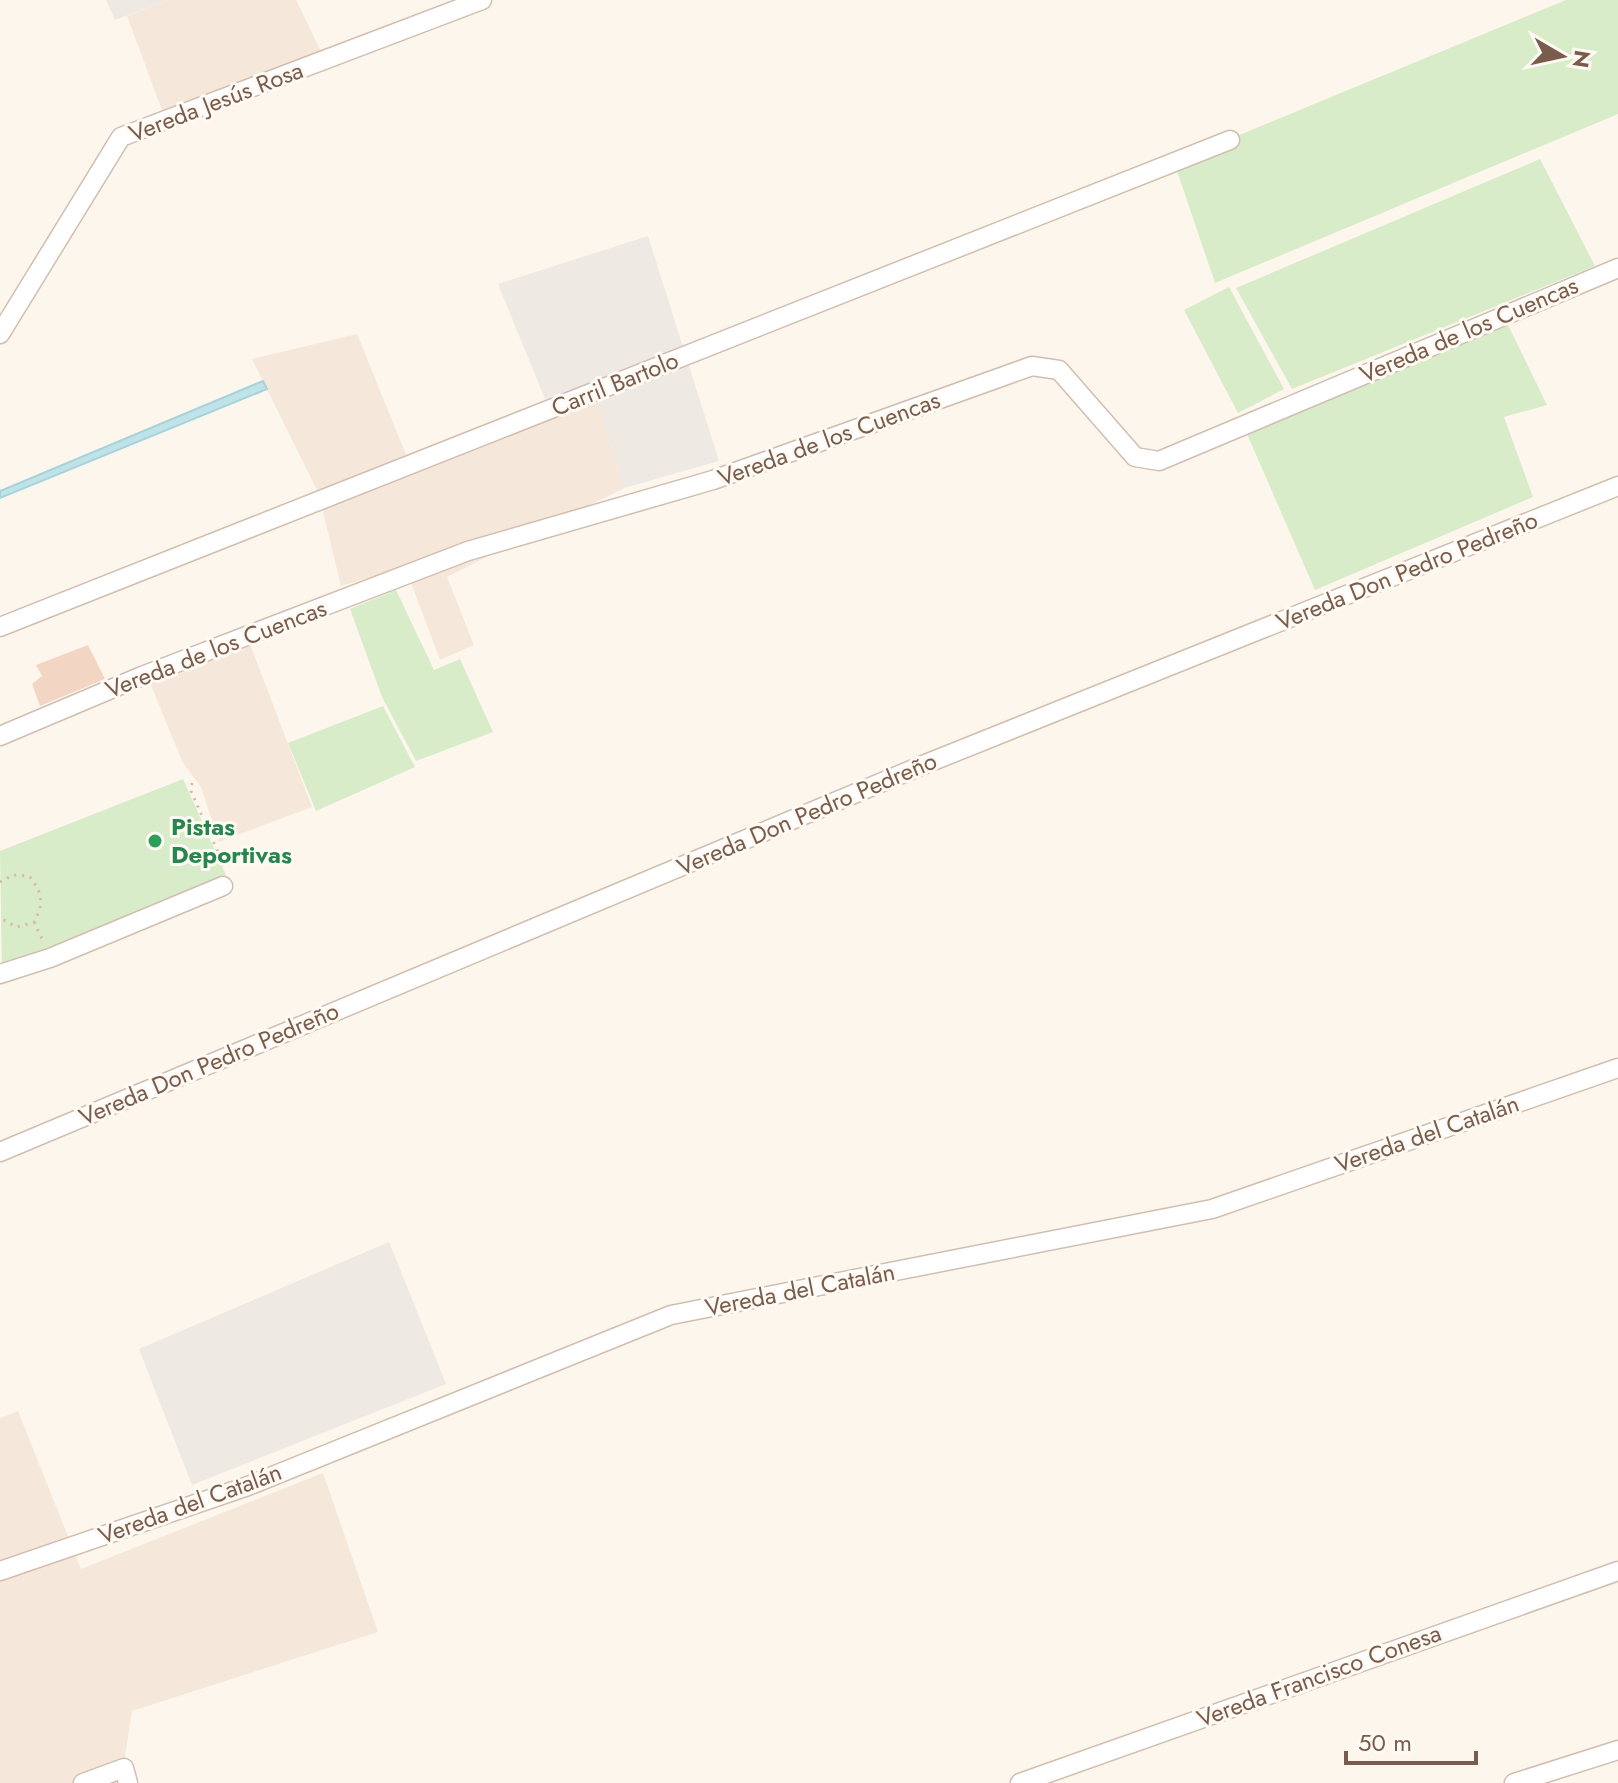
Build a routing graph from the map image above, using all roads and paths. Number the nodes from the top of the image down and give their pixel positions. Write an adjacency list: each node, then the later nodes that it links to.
1 (482, 0): 4 (street, Vereda Jesús Rosa)
2 (1230, 140): 6 (street, Carril Bartolo)
3 (1618, 268): 7 (street, Vereda de los Cuencas)
4 (0, 334)
5 (1618, 486): 16 (street, Vereda Don Pedro Pedreño)
6 (0, 627)
7 (0, 736)
8 (192, 783): 9 (path)
9 (224, 878): 13 (street)
10 (0, 882): 12 (path)
11 (0, 918): 12 (path)
12 (34, 922): 13 (path)
13 (50, 958): 14 (street)
14 (0, 974)
15 (1618, 1068): 17 (street, Vereda del Catalán)
16 (0, 1152)
17 (0, 1571)
18 (1618, 1571): 22 (street, Vereda Francisco Conesa)
19 (1618, 1750): 23 (street)
20 (126, 1776): 21 (street)
21 (83, 1783)
22 (1020, 1783)
23 (1514, 1783)

